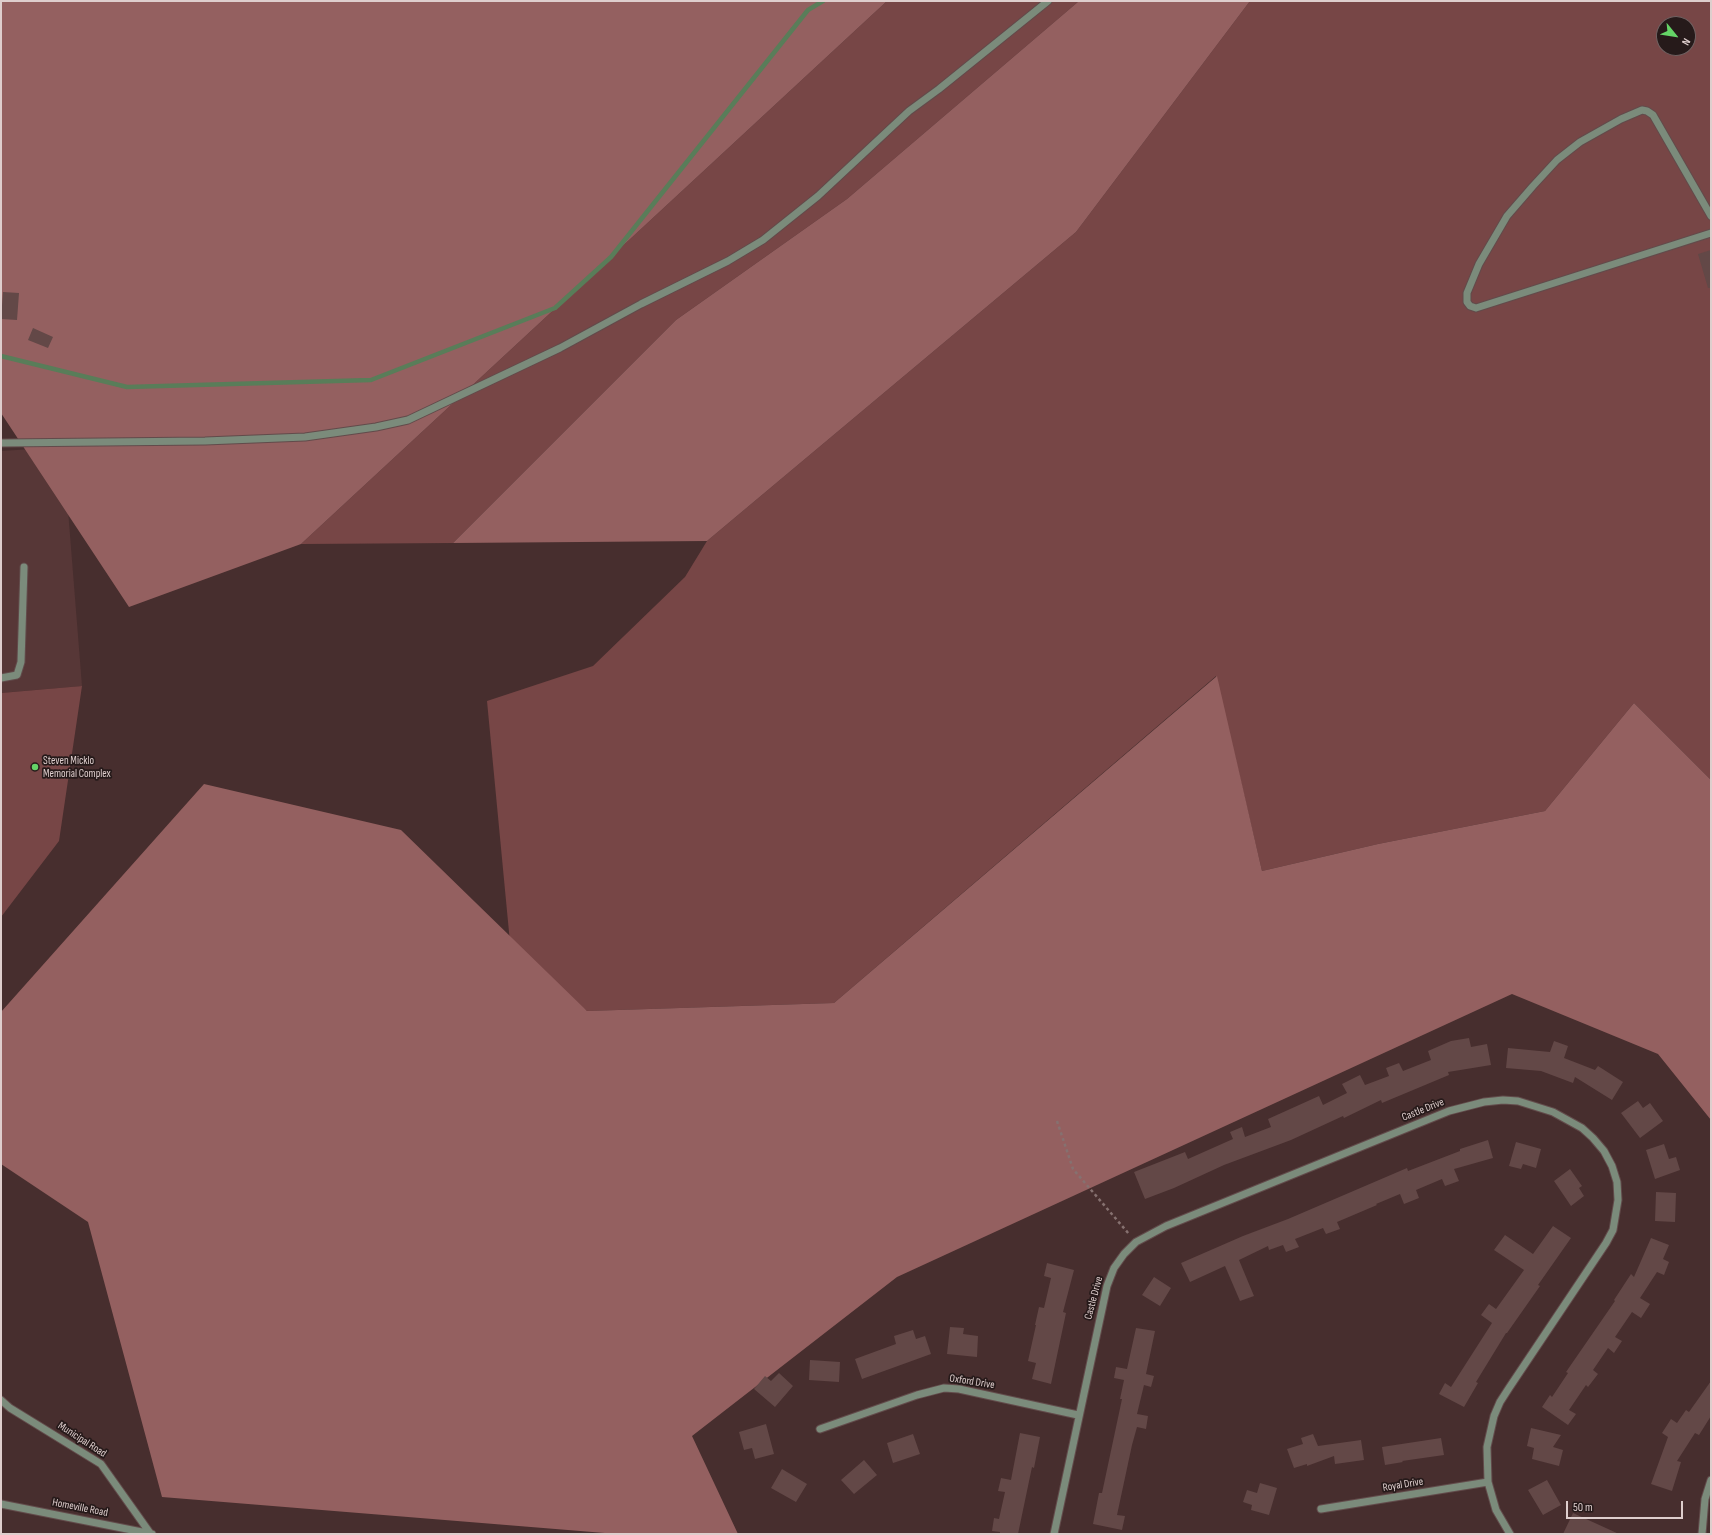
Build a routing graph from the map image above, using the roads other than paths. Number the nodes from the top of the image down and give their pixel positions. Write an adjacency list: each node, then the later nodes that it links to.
1 (1048, 1): 4 (street)
2 (1711, 216): 3 (street)
3 (1711, 233)
4 (1, 443)
5 (24, 567): 6 (street)
6 (1, 678)
7 (1, 1400): 14 (street, Municipal Road)
8 (1078, 1415): 9 (street, Oxford Drive); 11 (street, Castle Drive); 15 (street, Castle Drive)
9 (820, 1429)
10 (1711, 1480): 17 (street)
11 (1488, 1482): 13 (street, Royal Drive); 16 (street, Castle Drive)
12 (1, 1504): 14 (street, Homeville Road)
13 (1321, 1509)
14 (152, 1534)
15 (1054, 1534)
16 (1510, 1534)
17 (1702, 1534)

